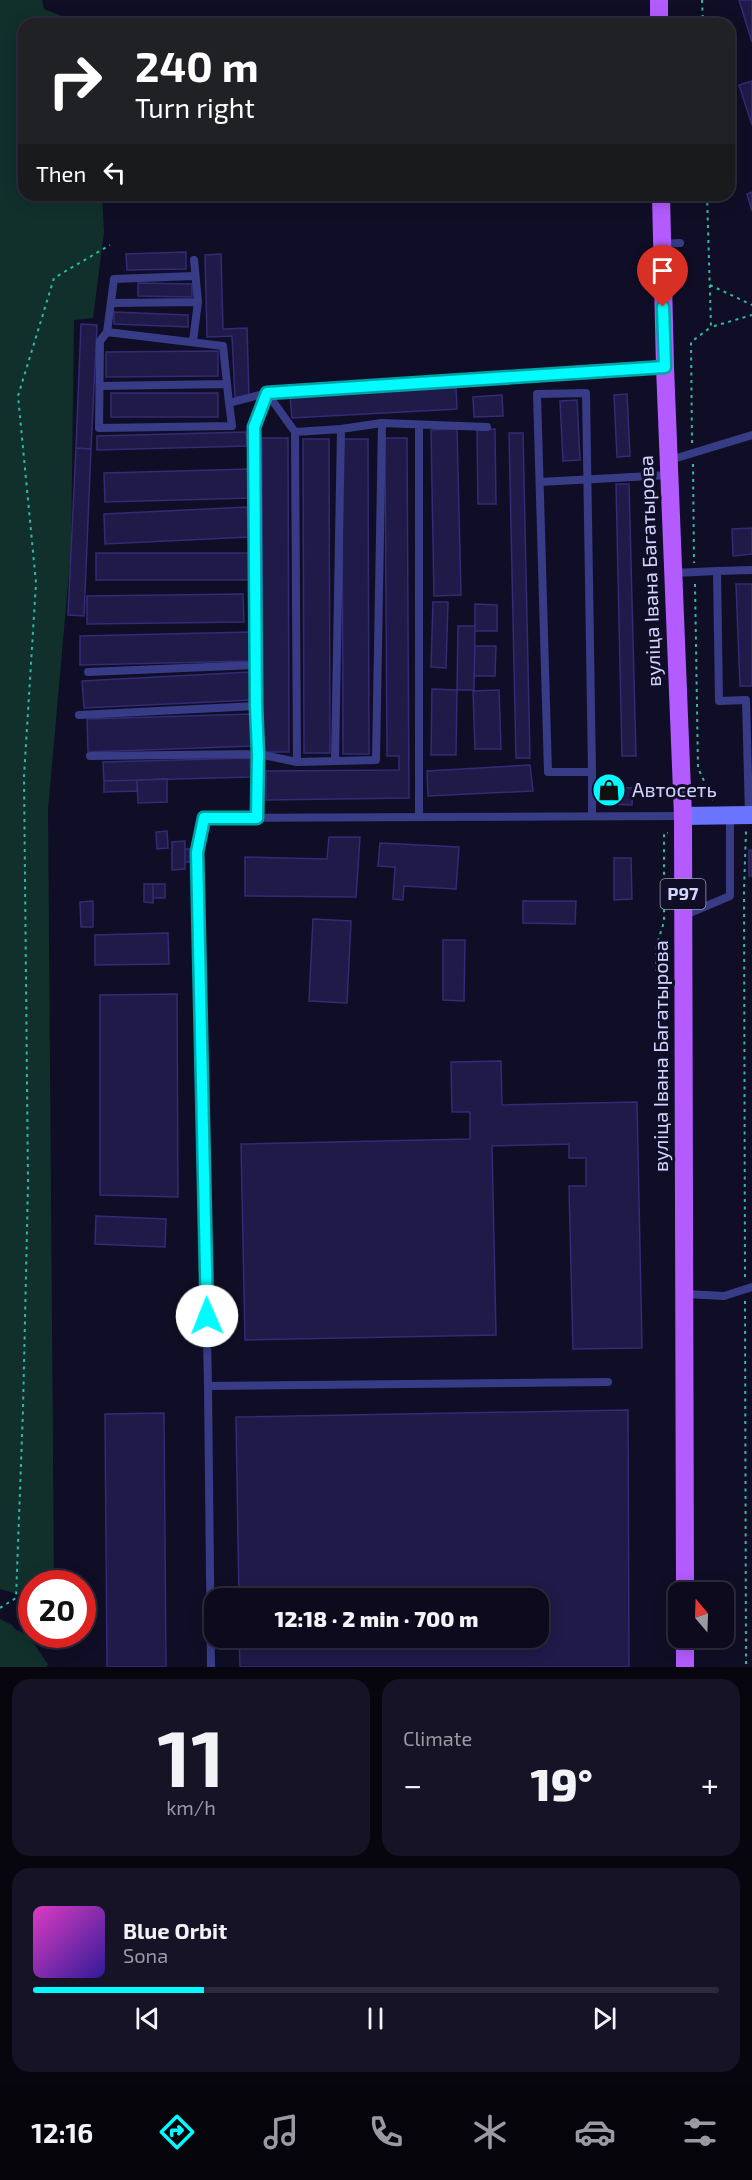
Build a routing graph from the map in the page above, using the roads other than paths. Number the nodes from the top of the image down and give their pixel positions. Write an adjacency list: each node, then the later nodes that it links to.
1 (659, 0): 2 (main road)
2 (660, 18)
3 (661, 201): 5 (main road, вуліца Івана Багатырова / Р97)
4 (680, 243): 5 (lane)
5 (662, 244): 12 (main road, вуліца Івана Багатырова / Р97)
6 (194, 260): 7 (lane)
7 (194, 276): 8 (lane); 9 (lane)
8 (198, 302): 9 (lane); 11 (lane)
9 (111, 303): 10 (lane)
10 (107, 332): 11 (lane); 14 (lane)
11 (193, 341): 13 (lane)
12 (665, 367): 15 (lane); 23 (main road, вуліца Івана Багатырова / Р97)
13 (227, 384): 14 (lane); 16 (lane)
14 (100, 386): 16 (lane)
15 (267, 393): 16 (lane); 21 (lane); 29 (lane)
16 (229, 403)
17 (382, 423): 18 (lane); 20 (lane); 35 (lane)
18 (419, 425): 19 (lane); 41 (lane)
19 (488, 427)
20 (341, 429): 21 (lane); 35 (lane)
21 (295, 432): 36 (lane)
22 (752, 435): 23 (lane)
23 (669, 468): 24 (lane); 28 (main road, вуліца Івана Багатырова / Р97)
24 (588, 480): 25 (lane); 25 (lane); 37 (lane)
25 (540, 482): 37 (lane)
26 (752, 570): 27 (lane)
27 (717, 571): 28 (lane); 43 (lane)
28 (673, 573): 39 (main road, вуліца Івана Багатырова / Р97)
29 (256, 665): 30 (lane); 31 (lane)
30 (88, 672)
31 (256, 706): 32 (lane); 33 (lane)
32 (79, 715)
33 (258, 754): 34 (lane); 36 (lane); 42 (lane)
34 (90, 756)
35 (335, 761): 36 (lane)
36 (297, 762)
37 (591, 772): 38 (lane)
38 (592, 816): 39 (lane); 41 (lane)
39 (683, 816): 40 (main road); 44 (main road, вуліца Івана Багатырова / Р97)
40 (730, 816): 43 (main road); 44 (lane)
41 (419, 817): 42 (lane)
42 (257, 818): 48 (lane)
43 (751, 821)
44 (684, 916): 46 (main road, вуліца Івана Багатырова / Р97)
45 (752, 1287): 46 (lane)
46 (683, 1294): 49 (main road, вуліца Івана Багатырова / Р97)
47 (608, 1382): 48 (lane)
48 (208, 1386): 51 (lane)
49 (685, 1582)
50 (685, 1648): 52 (main road)
51 (211, 1667)
52 (685, 1667)

